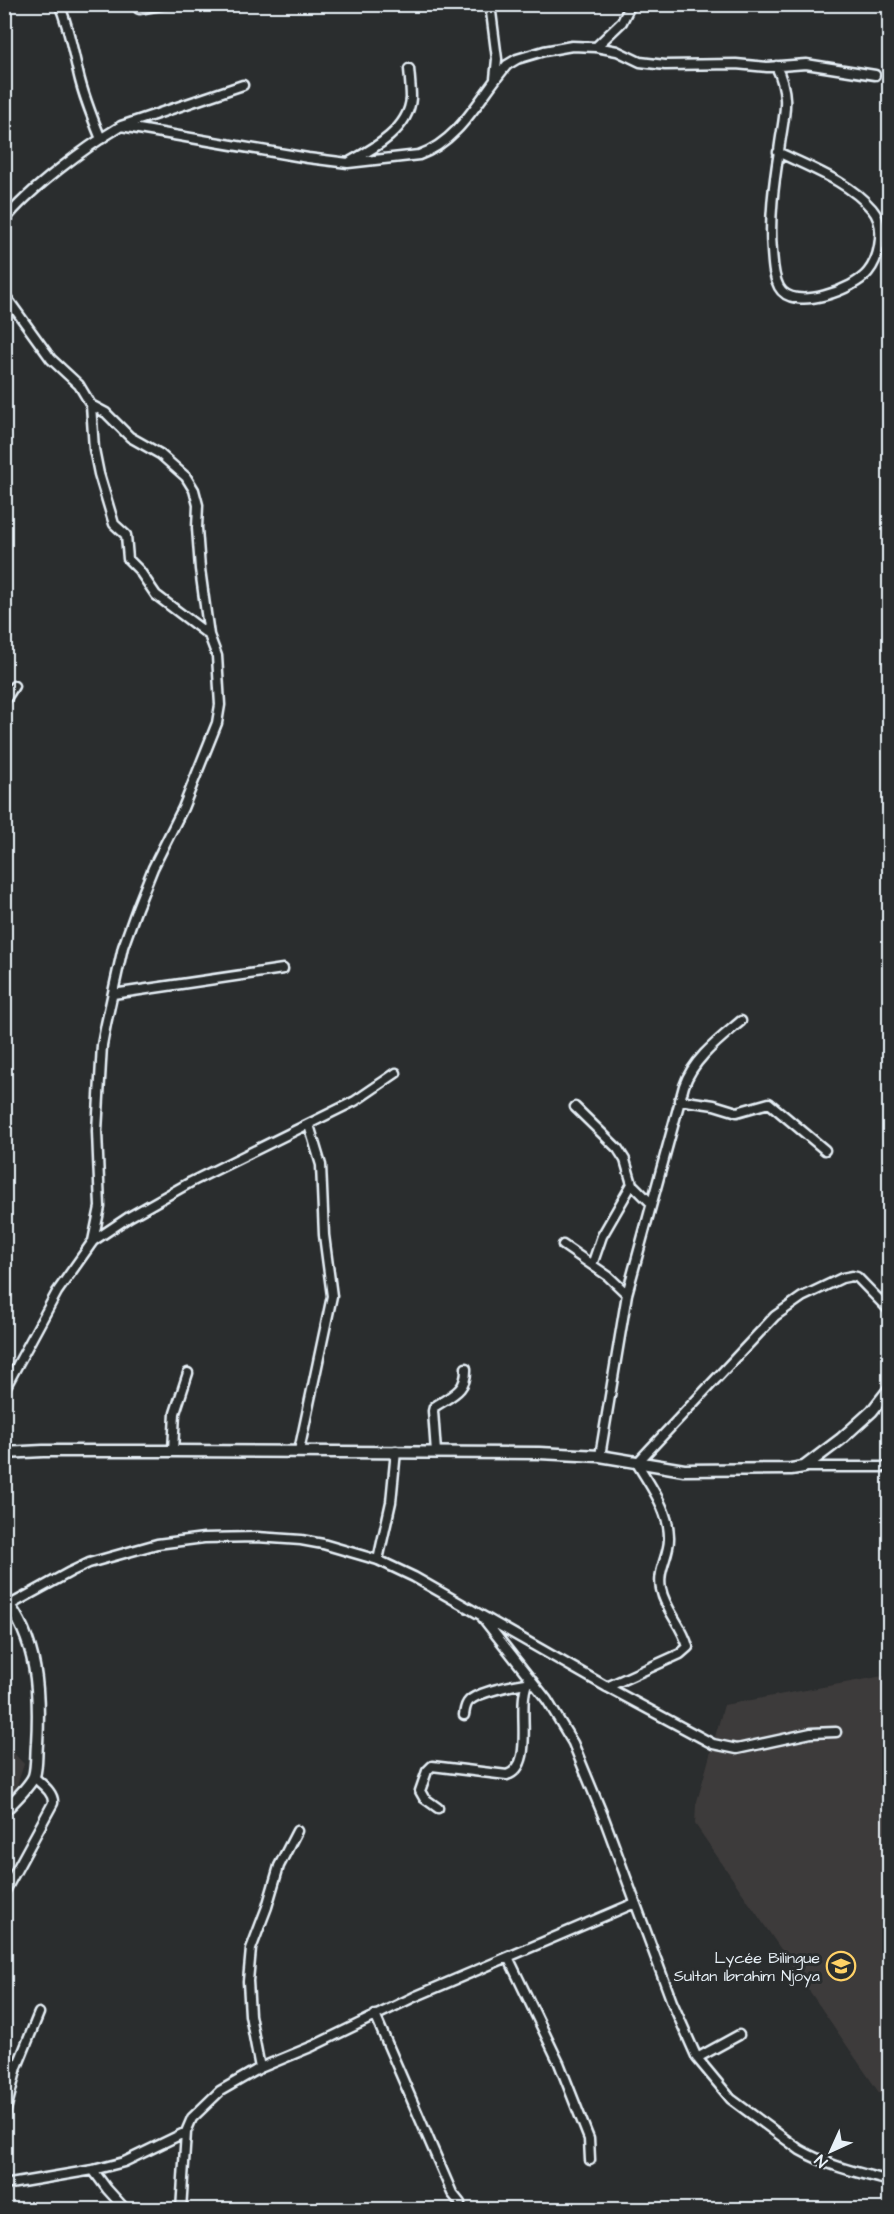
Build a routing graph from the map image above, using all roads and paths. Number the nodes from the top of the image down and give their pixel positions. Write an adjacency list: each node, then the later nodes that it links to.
1 (58, 4): 13 (street)
2 (166, 4): 5 (street)
3 (490, 4): 10 (street)
4 (631, 4): 6 (street)
5 (139, 9)
6 (596, 47): 7 (street); 10 (street)
7 (776, 66): 9 (street); 14 (street)
8 (409, 69): 15 (street)
9 (875, 75)
10 (495, 80): 15 (street)
11 (243, 85): 12 (street)
12 (121, 126): 13 (street); 15 (street)
13 (100, 138): 16 (street)
14 (778, 152): 14 (street)
15 (348, 163)
16 (4, 221)
17 (4, 294): 18 (street)
18 (91, 405): 19 (street); 19 (street)
19 (208, 635): 23 (street)
20 (15, 686): 21 (street)
21 (4, 702)
22 (283, 969): 23 (street)
23 (113, 994): 32 (street)
24 (741, 1021): 26 (street)
25 (396, 1073): 28 (street)
26 (679, 1100): 29 (street); 31 (street)
27 (574, 1107): 30 (street)
28 (309, 1125): 32 (street); 42 (street)
29 (825, 1150)
30 (632, 1184): 31 (street); 34 (street)
31 (651, 1203): 35 (street)
32 (93, 1241): 40 (street)
33 (563, 1245): 34 (street)
34 (592, 1265): 35 (street)
35 (627, 1294): 46 (street)
36 (890, 1311): 47 (street)
37 (466, 1368): 44 (street)
38 (188, 1373): 41 (street)
39 (890, 1388): 48 (street)
40 (4, 1390)
41 (173, 1451): 42 (street); 45 (street)
42 (299, 1451): 43 (street)
43 (396, 1451): 44 (street); 50 (street)
44 (436, 1452): 46 (street)
45 (4, 1454)
46 (600, 1456): 47 (street)
47 (637, 1463): 48 (street); 54 (street)
48 (804, 1467): 49 (street)
49 (890, 1467)
50 (378, 1560): 51 (street); 52 (street)
51 (7, 1602): 57 (street)
52 (479, 1614): 53 (street); 54 (street)
53 (528, 1681): 55 (street); 58 (street); 62 (street)
54 (607, 1687): 56 (street)
55 (464, 1715)
56 (836, 1732)
57 (34, 1777): 59 (street); 61 (street)
58 (438, 1808)
59 (4, 1811)
60 (297, 1831): 68 (street)
61 (4, 1893)
62 (635, 1903): 63 (street); 67 (street)
63 (508, 1957): 65 (street); 71 (street)
64 (39, 2013): 69 (street)
65 (375, 2015): 68 (street); 75 (street)
66 (739, 2035): 67 (street)
67 (697, 2058): 73 (street)
68 (260, 2068): 70 (street)
69 (4, 2118)
70 (186, 2132): 72 (street); 77 (street)
71 (590, 2160)
72 (93, 2170): 74 (street); 76 (street)
73 (890, 2181)
74 (4, 2185)
75 (460, 2203)
76 (126, 2210)
77 (181, 2210)

